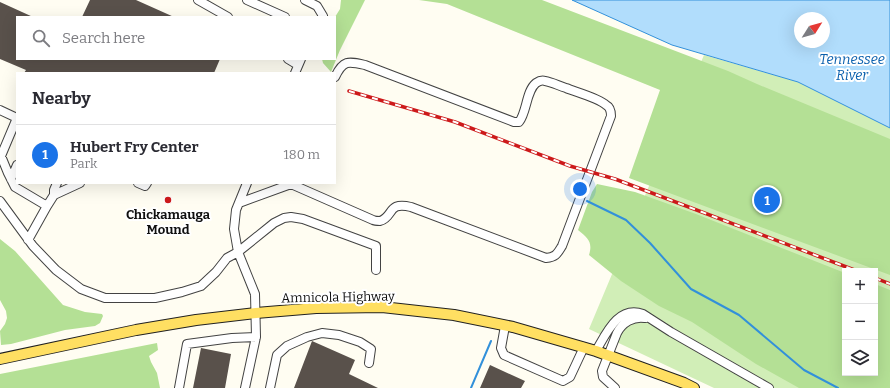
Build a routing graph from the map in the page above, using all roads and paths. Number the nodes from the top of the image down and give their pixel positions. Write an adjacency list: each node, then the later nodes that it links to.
1 (198, 0): 4 (street)
2 (247, 0): 5 (street)
3 (305, 0): 6 (street)
4 (226, 16)
5 (283, 16)
6 (323, 16)
7 (300, 62): 8 (street)
8 (295, 72)
9 (336, 76): 18 (street)
10 (0, 110): 11 (street)
11 (16, 118)
12 (16, 120): 14 (street)
13 (16, 167): 14 (street)
14 (11, 179): 22 (street)
15 (57, 184): 19 (street)
16 (78, 184): 19 (street)
17 (248, 184): 21 (street)
18 (292, 184): 21 (street)
19 (54, 195): 22 (street)
20 (0, 201): 23 (street)
21 (239, 203): 24 (street)
22 (47, 206): 23 (street)
23 (28, 240): 24 (street)
24 (238, 252): 25 (street); 26 (street)
25 (376, 270)
26 (256, 313): 28 (main road, Amnicola Highway); 29 (street); 33 (main road, Amnicola Highway)
27 (650, 319): 31 (street); 32 (street); 41 (street)
28 (505, 326): 30 (main road, Amnicola Highway); 30 (street)
29 (256, 336): 36 (street); 37 (street)
30 (584, 347): 31 (main road, Amnicola Highway)
31 (596, 350): 32 (main road, Amnicola Highway)
32 (608, 354): 35 (main road, Amnicola Highway); 39 (street)
33 (0, 359)
34 (369, 363): 38 (street)
35 (683, 386): 40 (main road, Amnicola Highway)
36 (179, 388)
37 (245, 388)
38 (270, 388)
39 (616, 388)
40 (694, 388)
41 (769, 388)

